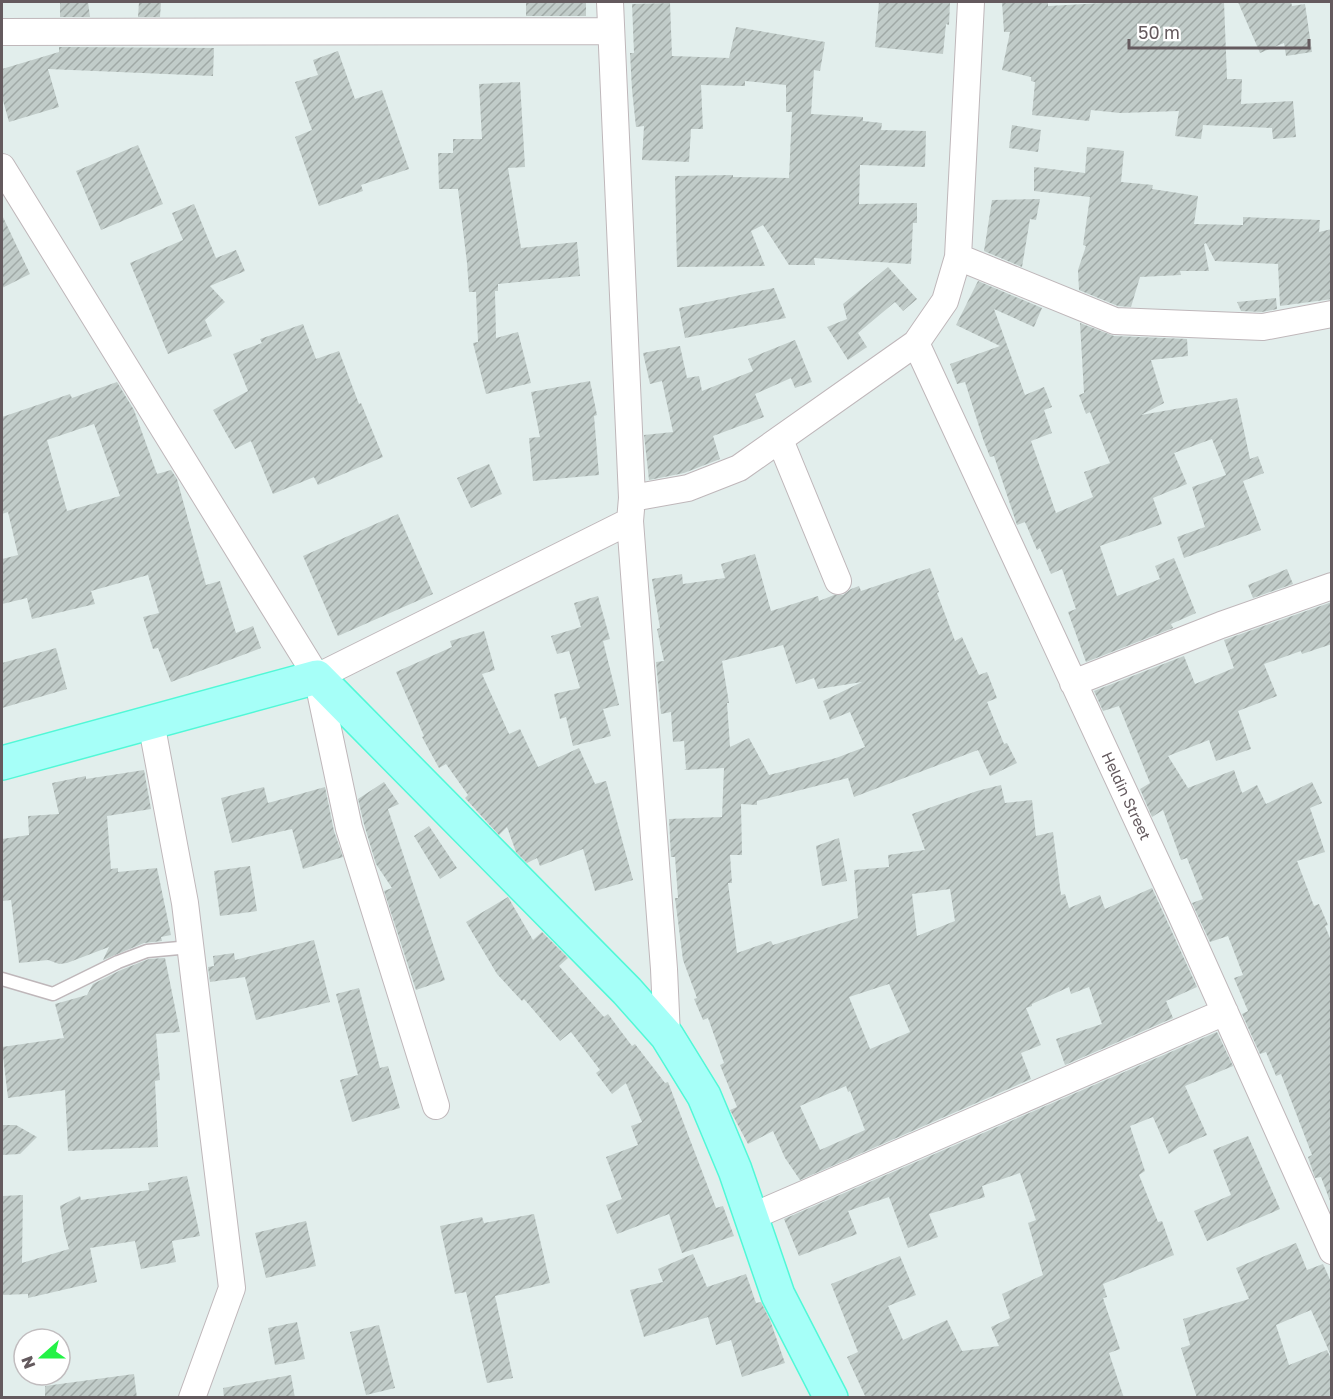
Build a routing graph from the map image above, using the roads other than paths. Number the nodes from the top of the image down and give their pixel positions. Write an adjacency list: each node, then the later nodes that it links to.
1 (610, 2): 3 (street)
2 (971, 2): 6 (street)
3 (611, 31): 4 (street); 10 (street)
4 (2, 32)
5 (2, 167): 13 (street)
6 (958, 257): 7 (street); 8 (street)
7 (1332, 314)
8 (916, 343): 9 (street); 14 (street, Heldin Street)
9 (780, 440): 10 (street); 11 (street)
10 (631, 509): 13 (street); 20 (street)
11 (838, 581)
12 (1332, 586): 14 (street)
13 (317, 677): 15 (main road); 20 (main road); 21 (street)
14 (1073, 683): 19 (street, Heldin Street)
15 (151, 722): 16 (main road); 17 (street)
16 (2, 763)
17 (190, 947): 18 (lane); 24 (street)
18 (2, 979)
19 (1225, 1012): 22 (street); 23 (street, Heldin Street)
20 (667, 1036): 22 (main road)
21 (436, 1106)
22 (751, 1217): 25 (main road)
23 (1332, 1251)
24 (192, 1398)
25 (831, 1398)

